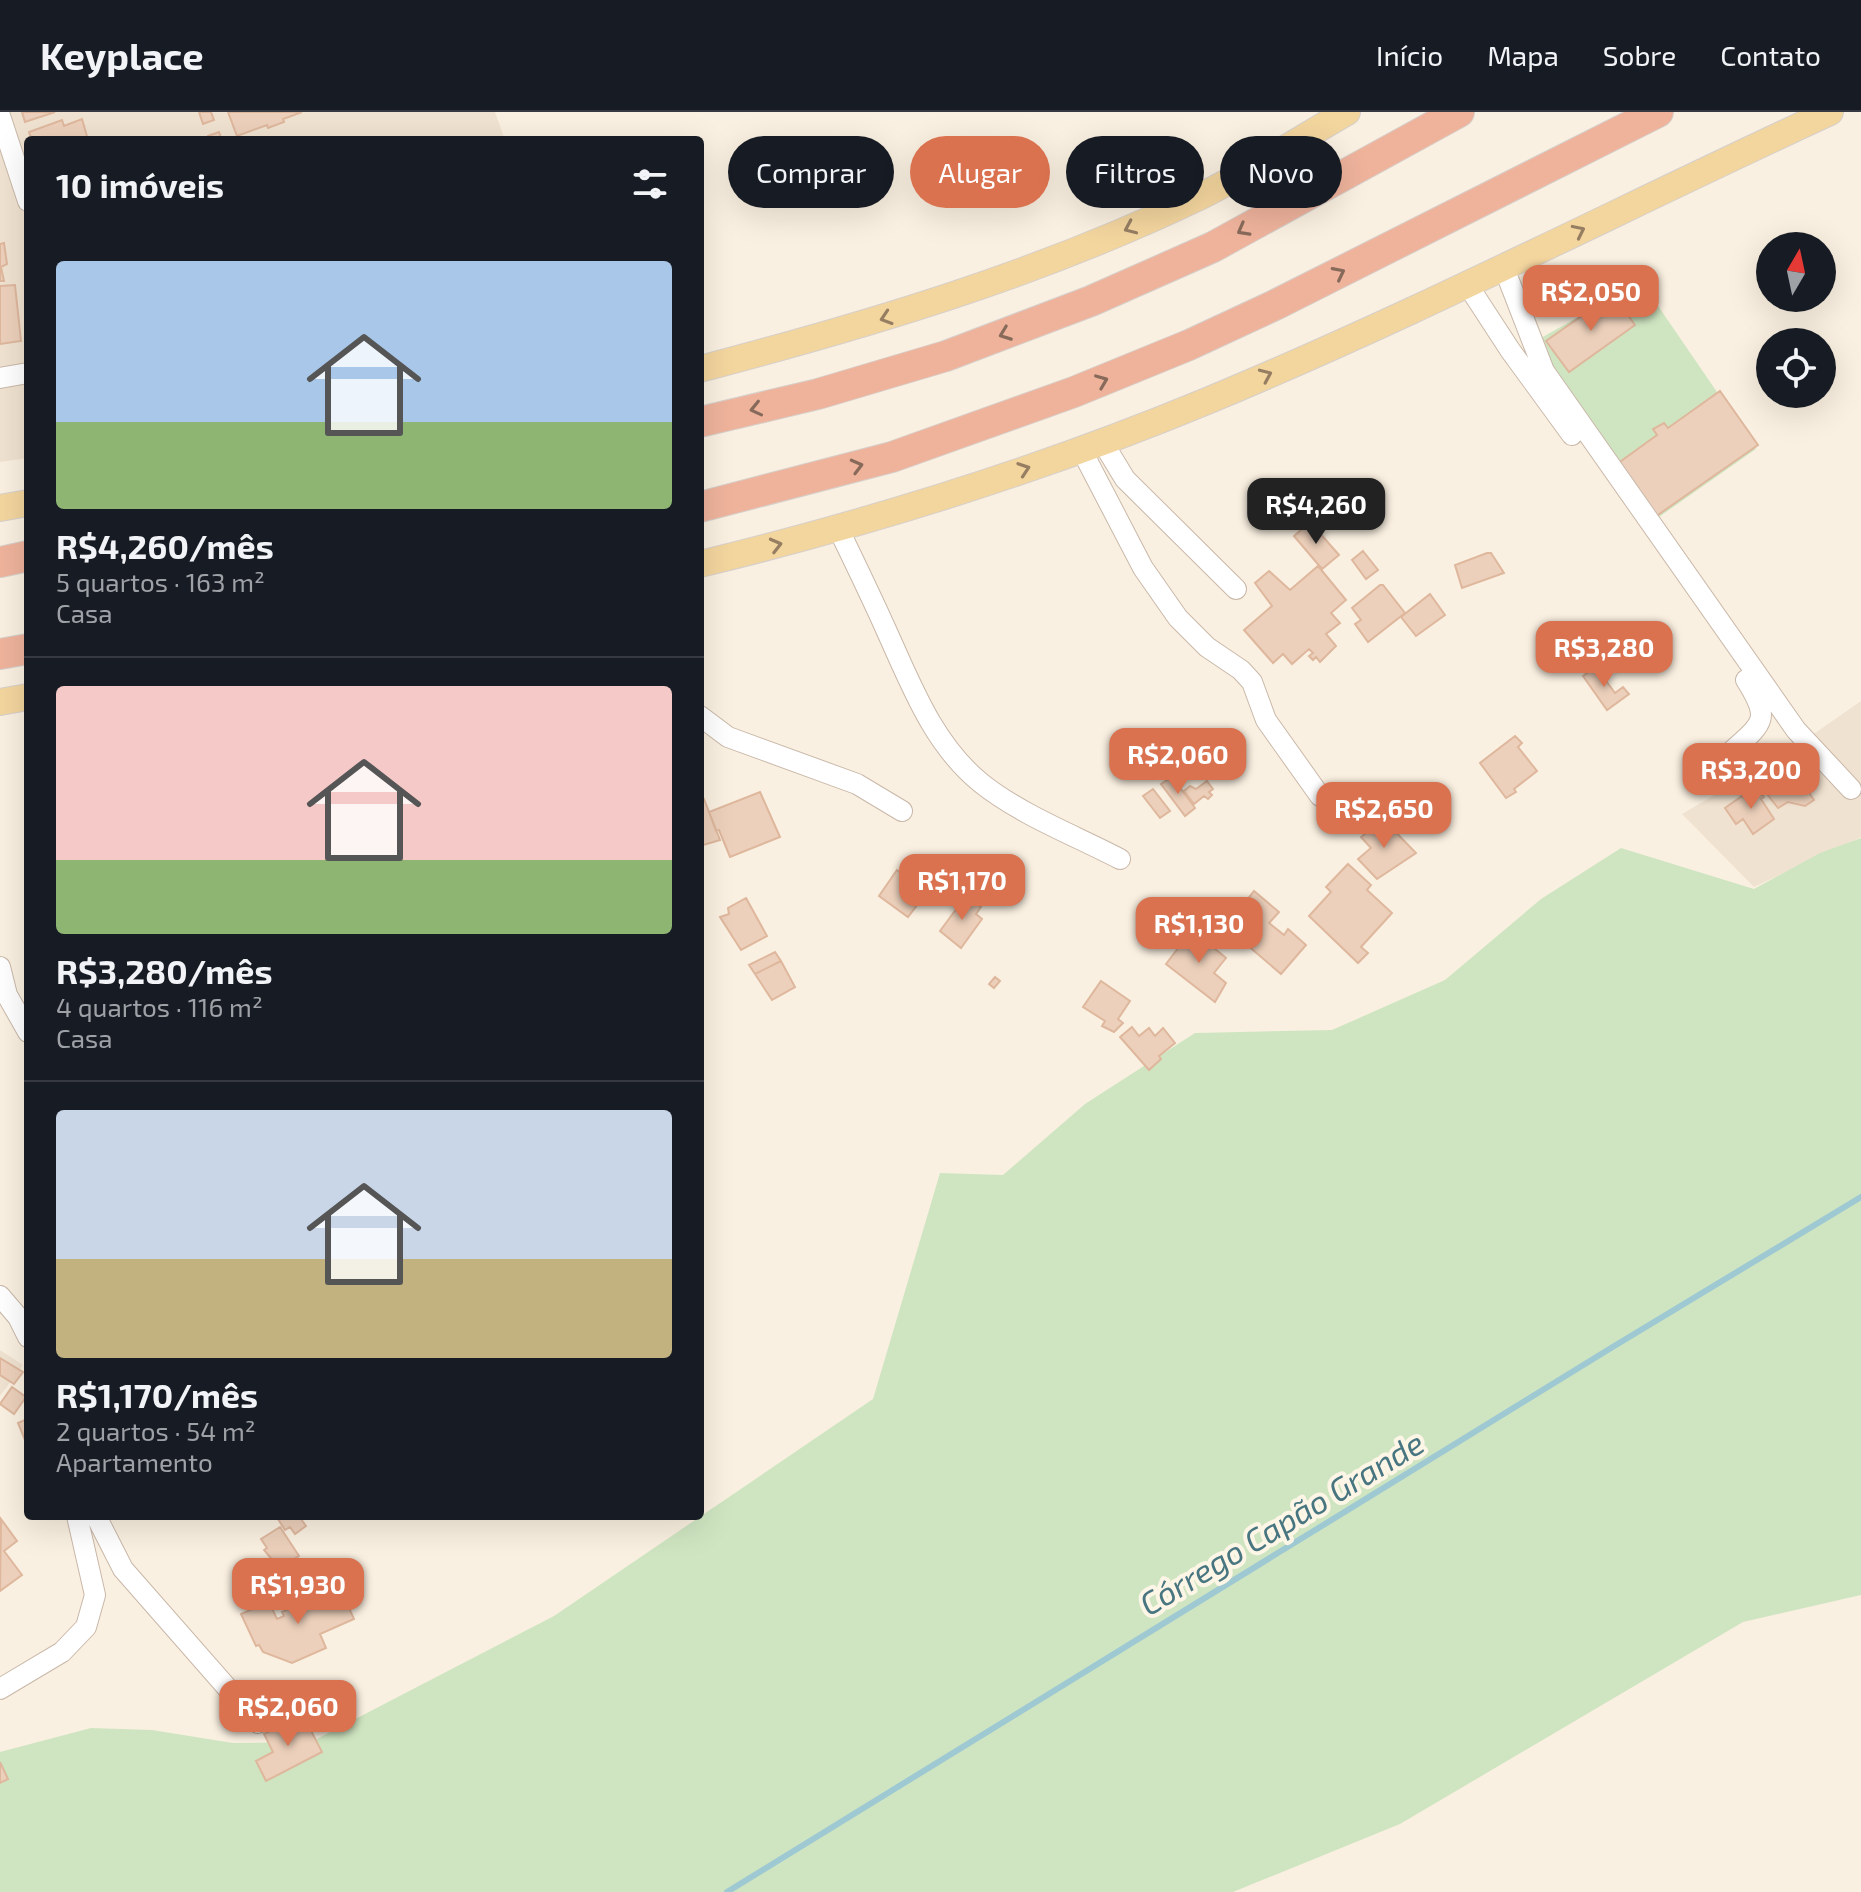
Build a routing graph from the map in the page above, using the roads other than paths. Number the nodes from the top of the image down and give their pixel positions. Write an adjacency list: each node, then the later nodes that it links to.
1 (1347, 112): 9 (main road, one-way to 9)
2 (1459, 112): 12 (highway, one-way to 12)
3 (1658, 112): 15 (highway, one-way to 3)
4 (1830, 112): 7 (main road, one-way to 4)
5 (0, 116): 6 (street)
6 (24, 189)
7 (1504, 268): 8 (main road); 28 (street)
8 (1467, 284): 13 (main road, one-way to 8); 27 (street)
9 (704, 368)
10 (24, 374): 11 (street)
11 (0, 378)
12 (704, 421)
13 (1091, 445): 17 (main road, one-way to 13); 21 (street); 29 (street)
14 (24, 504): 16 (main road)
15 (704, 506)
16 (0, 508)
17 (838, 528): 20 (main road, one-way to 17); 31 (street)
18 (24, 557): 19 (highway)
19 (0, 562)
20 (704, 563)
21 (1236, 589)
22 (24, 650): 23 (highway)
23 (0, 654)
24 (24, 698): 25 (main road)
25 (0, 702)
26 (704, 719): 30 (street)
27 (1733, 750)
28 (1851, 789)
29 (1320, 796)
30 (902, 811)
31 (1120, 859)
32 (0, 967): 33 (street)
33 (24, 1025)
34 (0, 1296): 35 (street)
35 (24, 1330)
36 (78, 1520): 38 (street)
37 (98, 1520): 39 (street)
38 (0, 1689)
39 (258, 1723)

